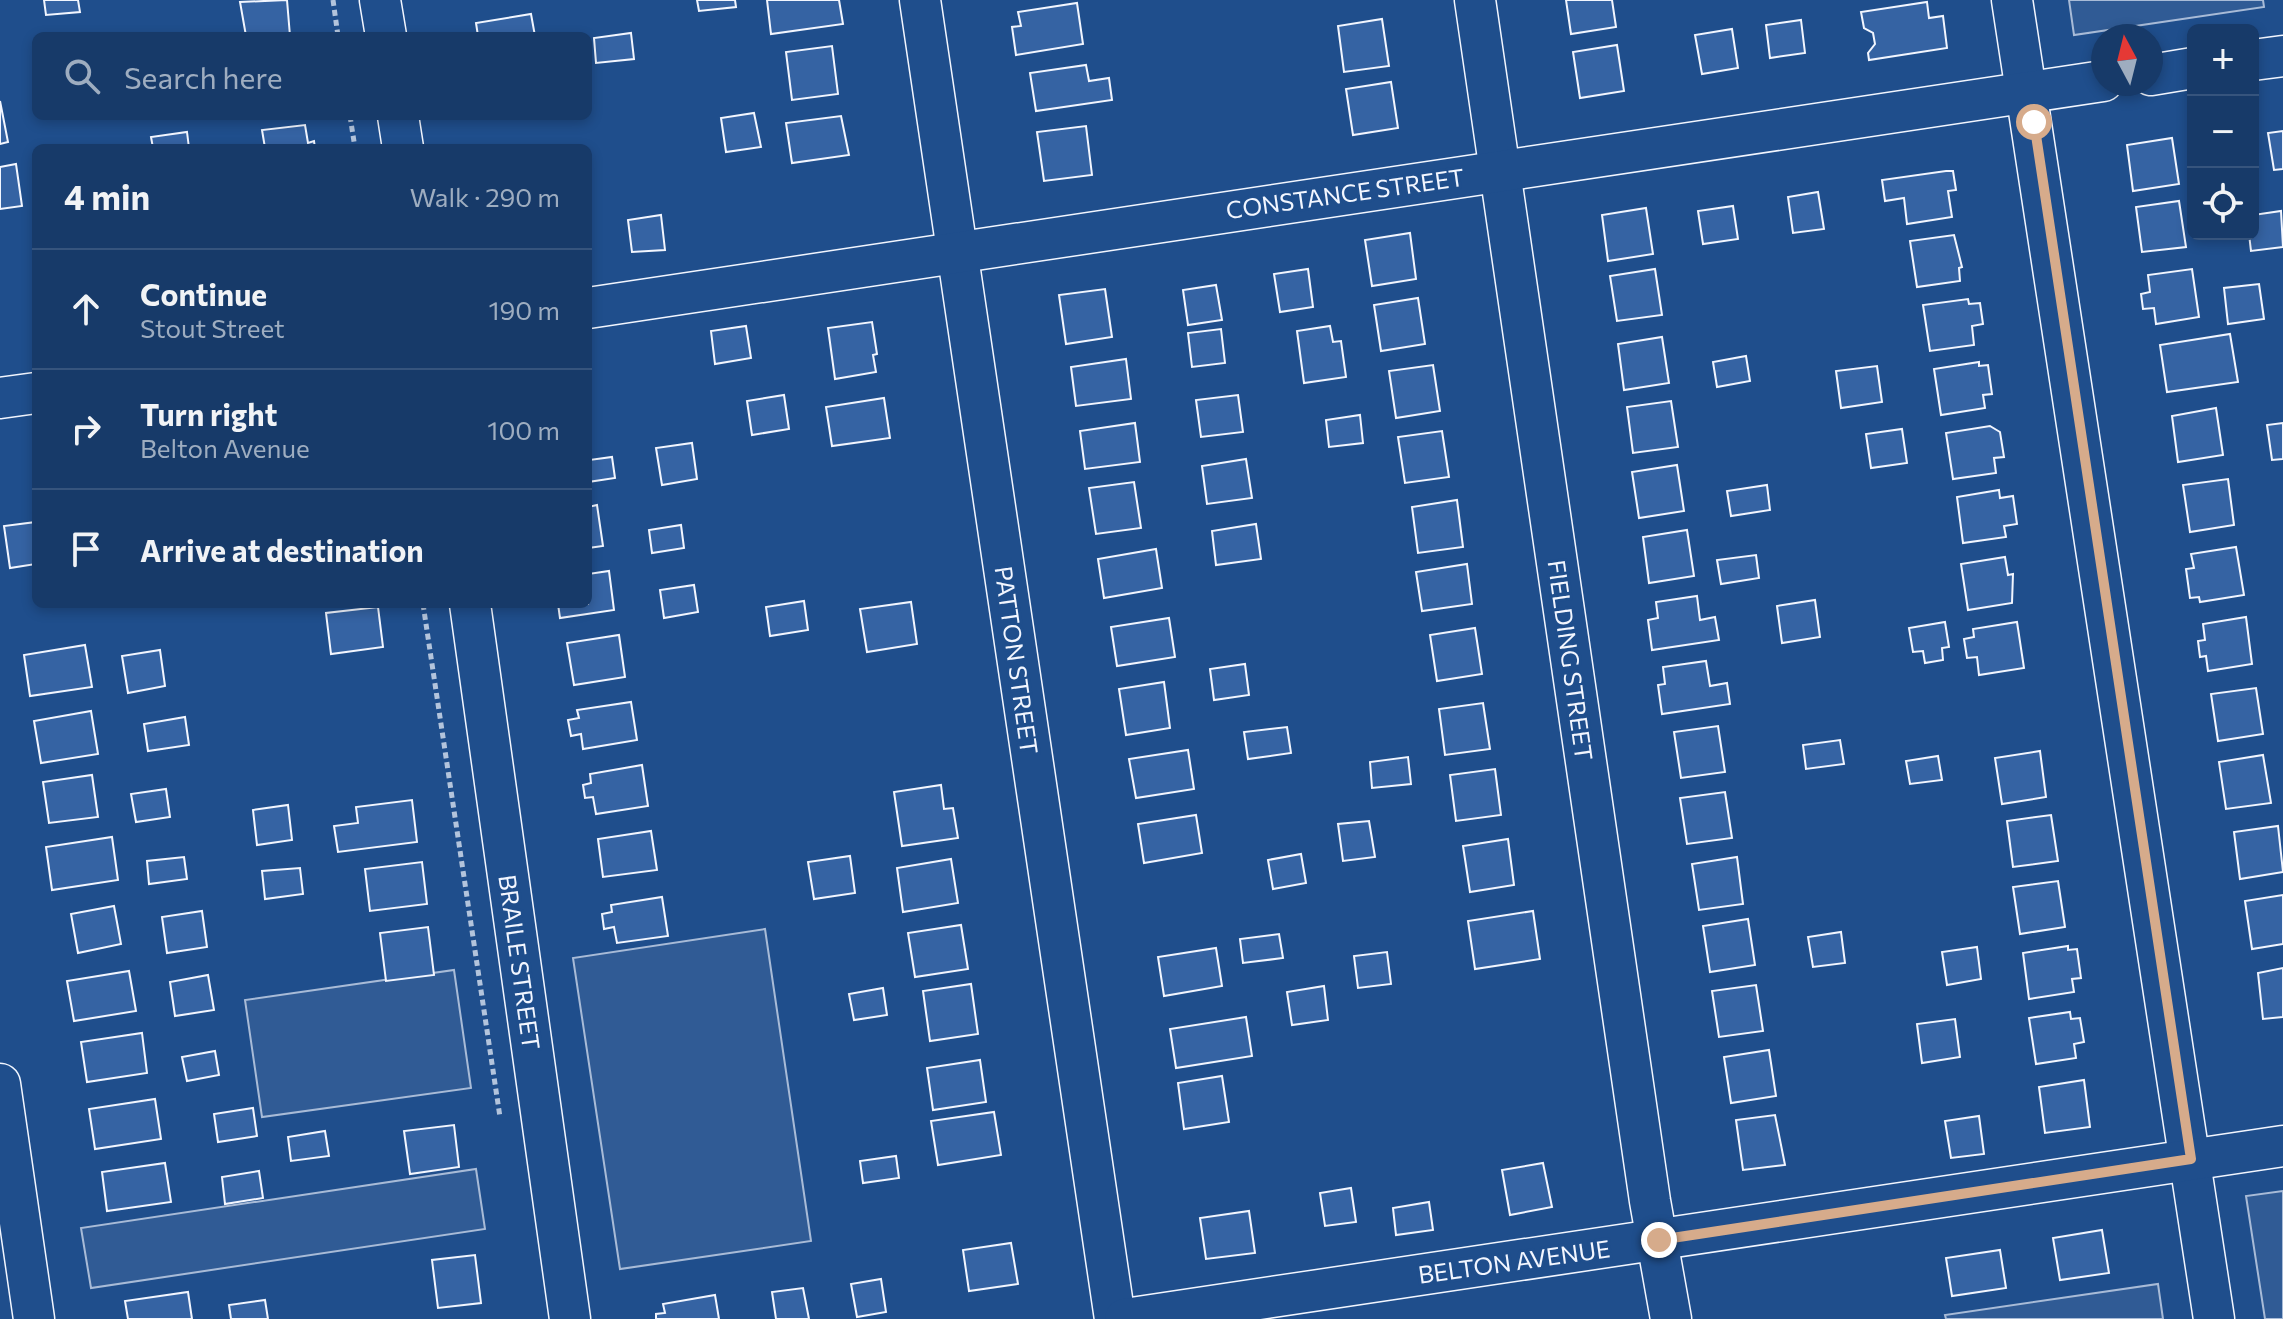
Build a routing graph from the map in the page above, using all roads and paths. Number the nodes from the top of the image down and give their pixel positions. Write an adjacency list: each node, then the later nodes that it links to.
1 (333, 0): 6 (path)
2 (380, 0): 7 (street)
3 (920, 0): 19 (street, PATTON STREET)
4 (1475, 0): 18 (street, FIELDING STREET)
5 (2012, 0): 13 (street)
6 (337, 32)
7 (385, 32)
8 (2283, 56): 9 (street)
9 (2259, 59)
10 (2187, 69): 11 (street)
11 (2163, 73)
12 (2091, 83): 13 (street, CONSTANCE STREET)
13 (2028, 92): 18 (street, CONSTANCE STREET); 28 (street)
14 (351, 120): 16 (path)
15 (399, 120): 17 (street)
16 (354, 144)
17 (402, 144)
18 (1501, 170): 19 (street, CONSTANCE STREET); 29 (street, FIELDING STREET)
19 (957, 251): 20 (street, CONSTANCE STREET); 32 (street, PATTON STREET)
20 (592, 307)
21 (32, 394): 22 (street)
22 (0, 398)
23 (424, 608): 26 (path)
24 (471, 608): 31 (street, BRAILE STREET)
25 (0, 1084): 30 (street)
26 (502, 1132)
27 (2283, 1146): 28 (street, BELTON AVENUE)
28 (2191, 1159): 29 (street, BELTON AVENUE); 35 (street)
29 (1659, 1240): 33 (street, BELTON AVENUE); 34 (street, FIELDING STREET)
30 (34, 1319)
31 (570, 1319)
32 (1115, 1319)
33 (1125, 1319)
34 (1671, 1319)
35 (2214, 1319)

